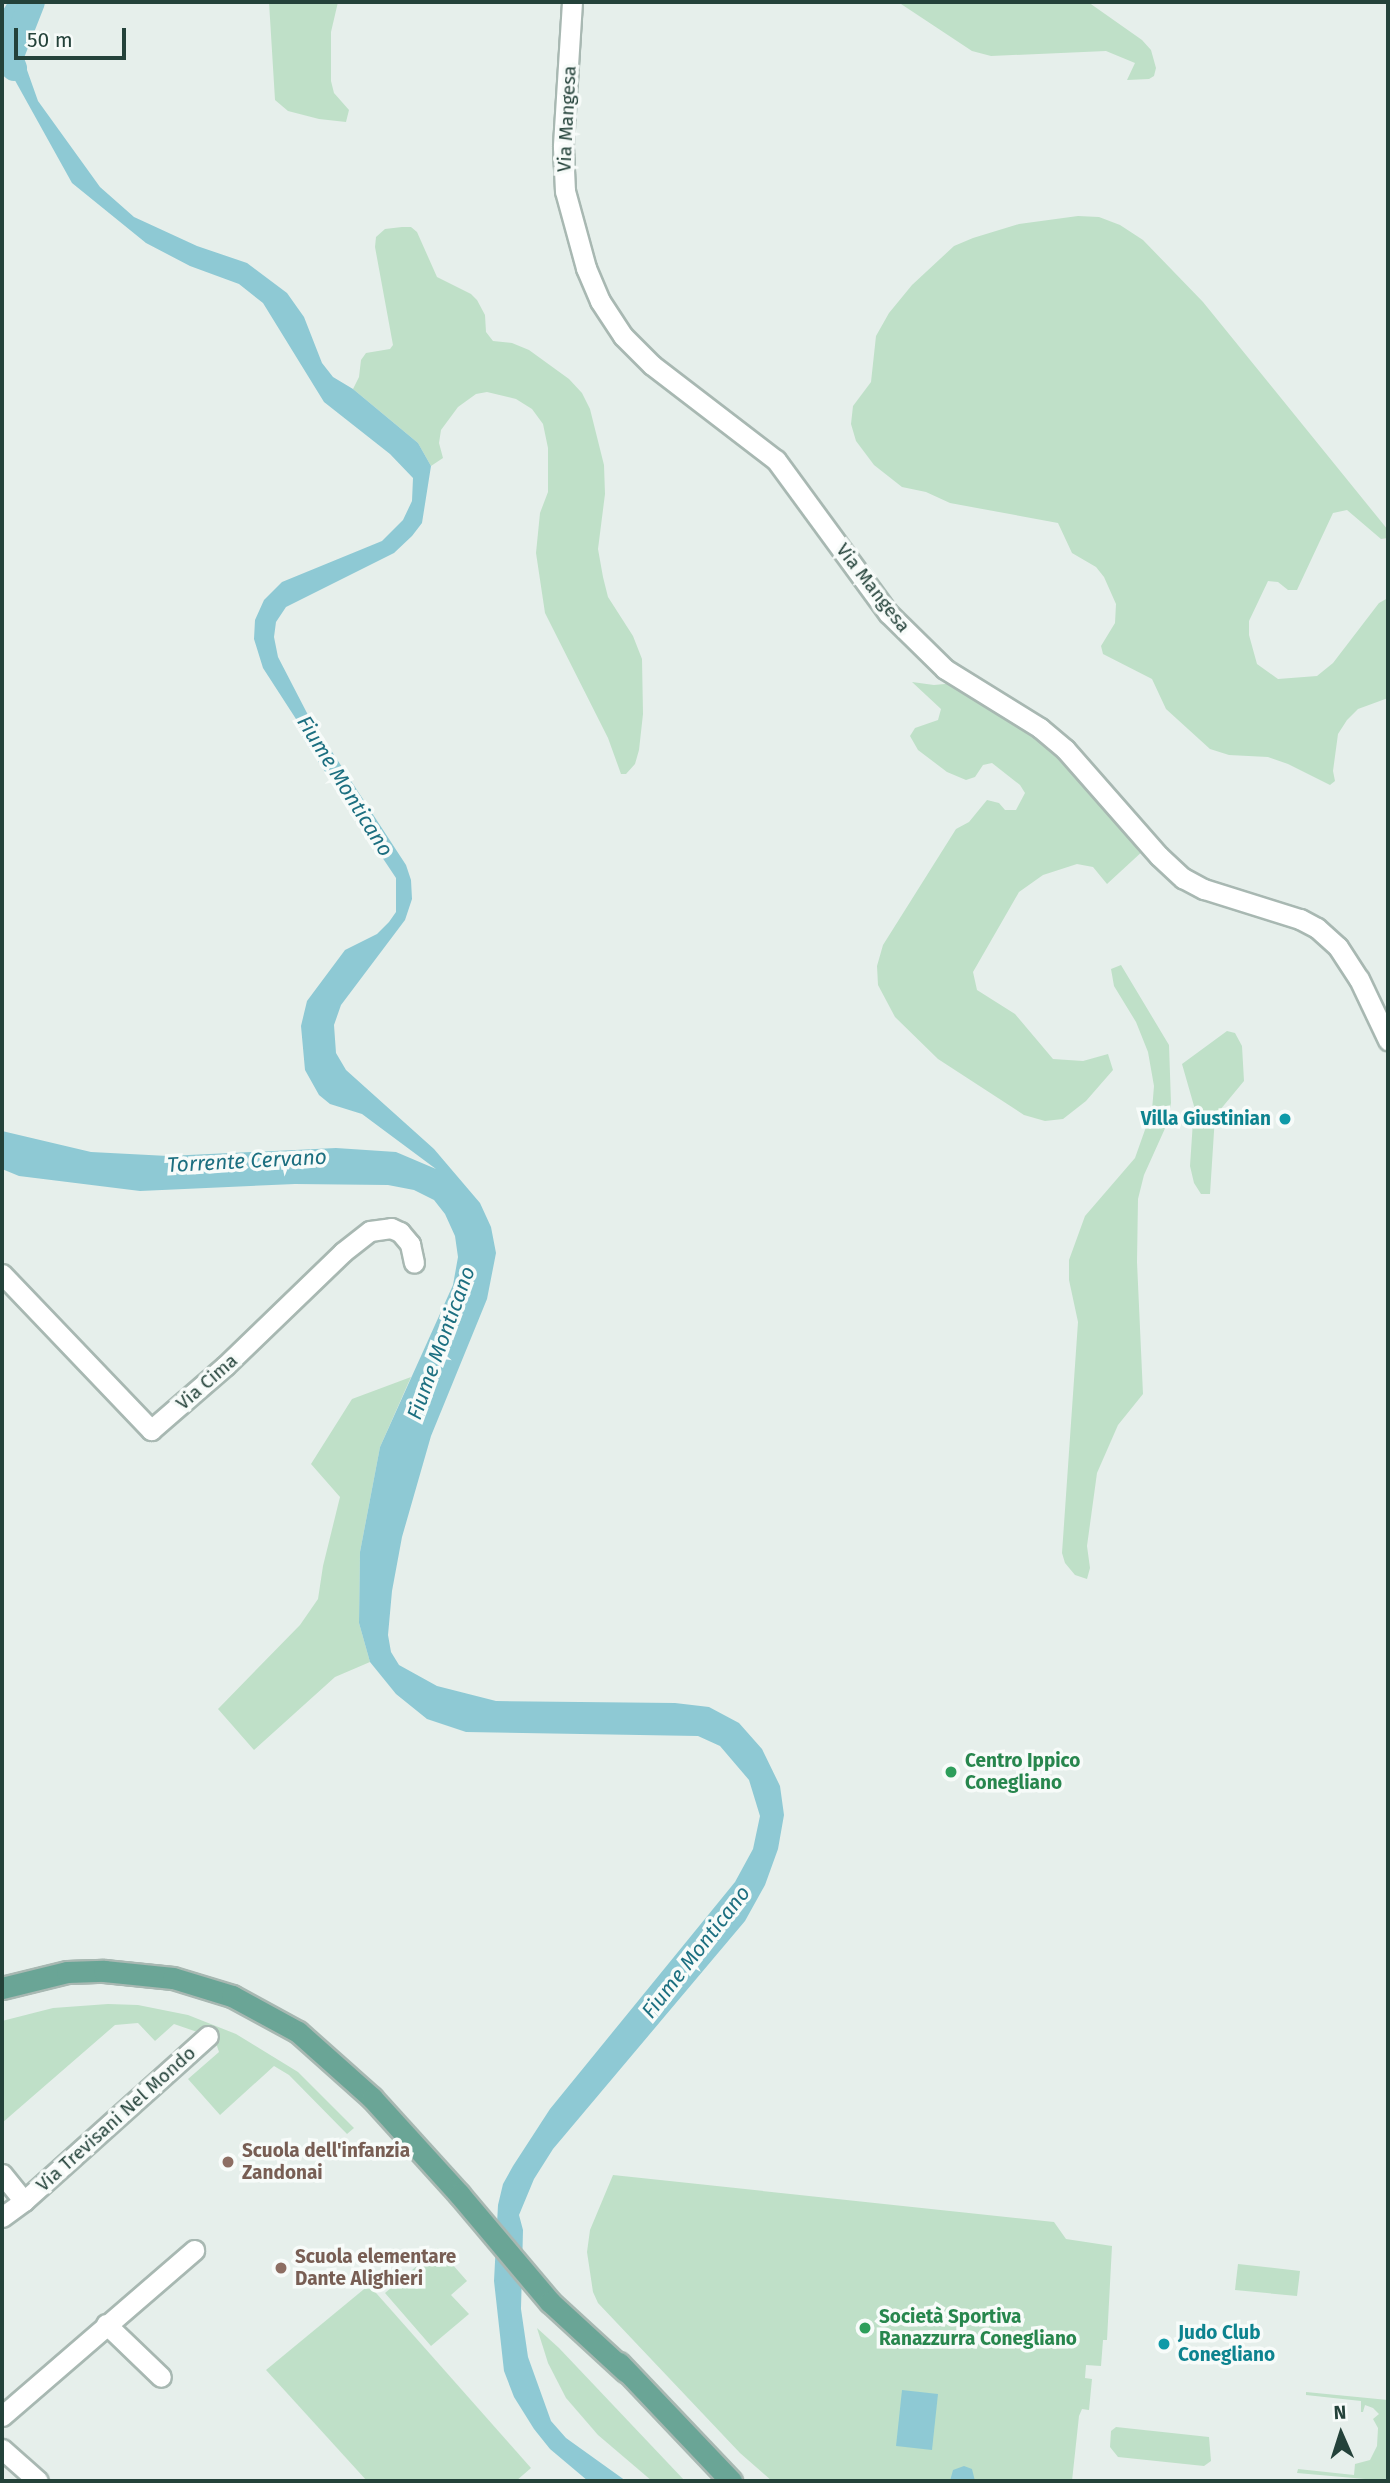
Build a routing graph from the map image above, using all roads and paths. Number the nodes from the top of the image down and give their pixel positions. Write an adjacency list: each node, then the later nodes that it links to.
1 (572, 2): 2 (street, Via Mangesa)
2 (1388, 1040)
3 (414, 1263): 4 (street, Via Cima)
4 (2, 1275)
5 (2, 1988): 16 (main road)
6 (208, 2036): 8 (street, Via Trevisani Nel Mondo)
7 (2, 2174): 8 (street, Via Trevisani Nel Mondo)
8 (24, 2201): 9 (street, Via Trevisani Nel Mondo)
9 (2, 2217)
10 (194, 2250): 11 (street)
11 (106, 2324): 12 (street); 13 (street)
12 (161, 2377)
13 (2, 2416)
14 (2, 2449): 15 (street)
15 (38, 2481)
16 (731, 2481)

